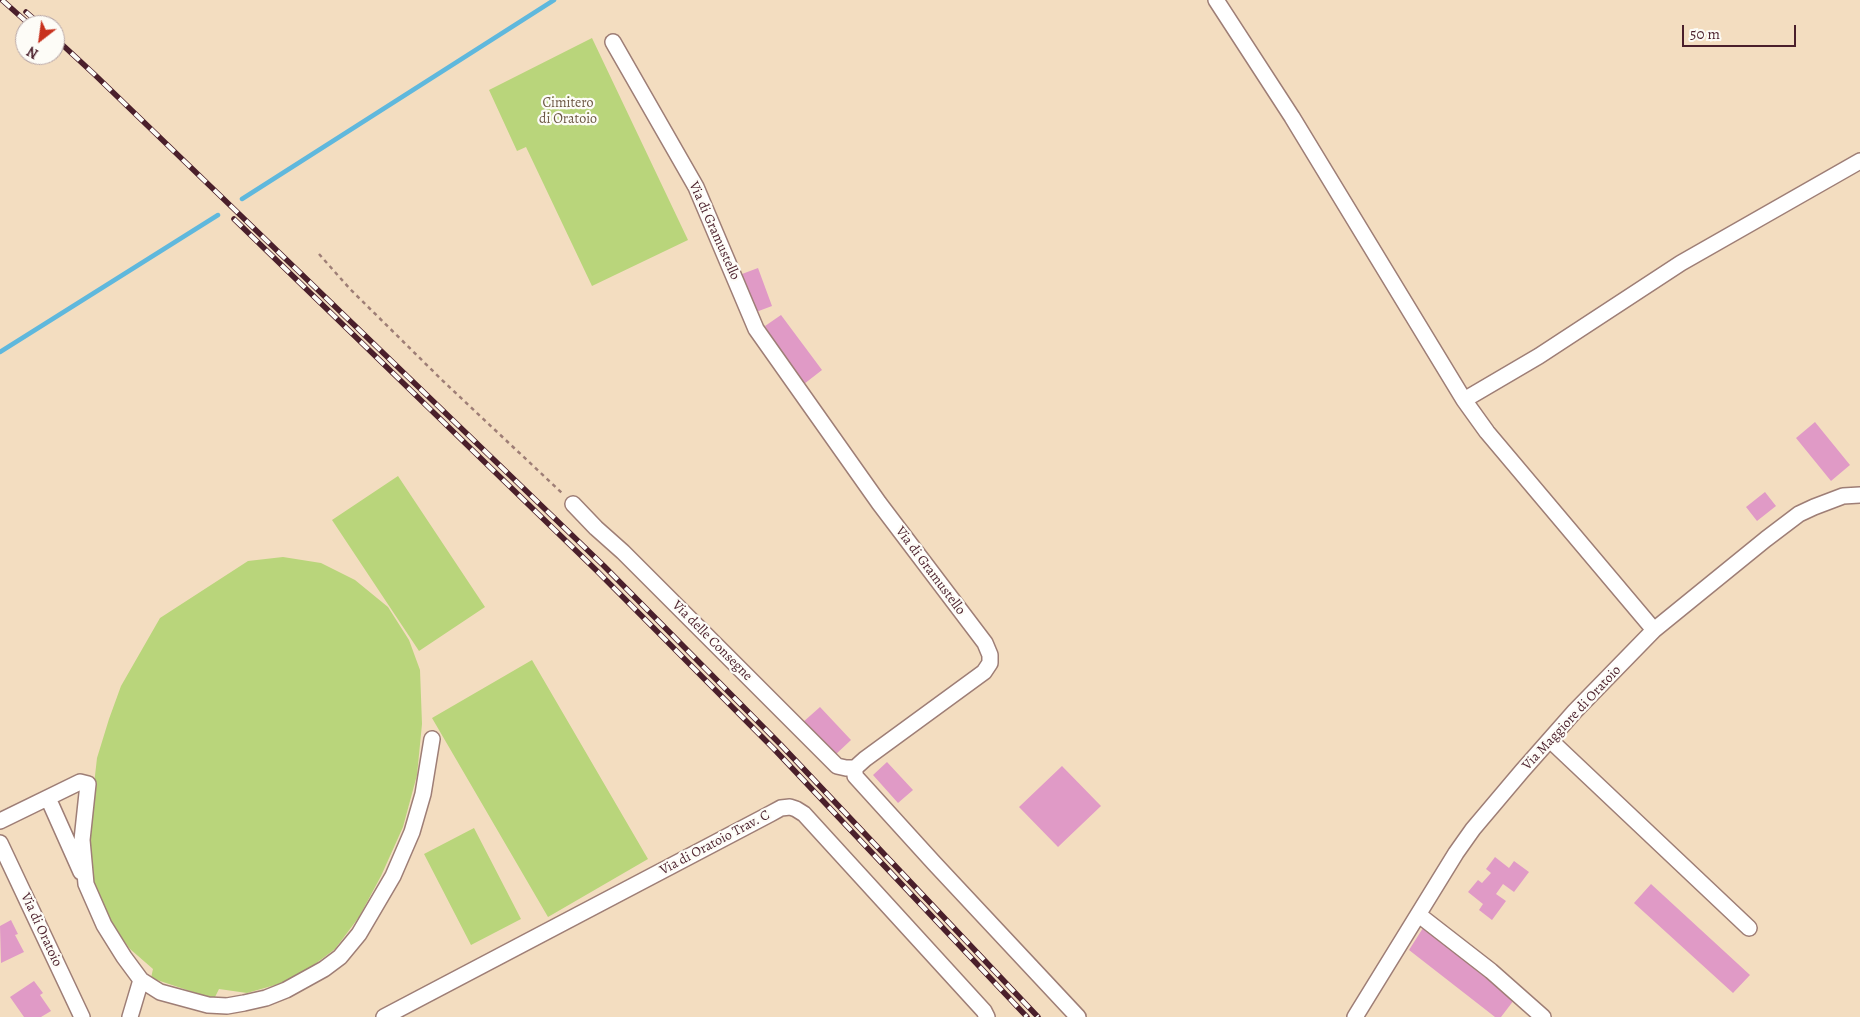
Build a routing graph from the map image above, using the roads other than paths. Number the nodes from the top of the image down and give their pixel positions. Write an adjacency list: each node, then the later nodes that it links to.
1 (1216, 0): 4 (street)
2 (613, 42): 10 (street, Via di Gramustello)
3 (1860, 160): 4 (street)
4 (1464, 400): 7 (street)
5 (1860, 495): 7 (street, Via Maggiore di Oratoio)
6 (572, 504): 10 (street, Via delle Consegne)
7 (1654, 630): 9 (street, Via Maggiore di Oratoio)
8 (432, 738): 17 (street)
9 (1550, 740): 15 (street, Via Maggiore di Oratoio); 16 (street)
10 (855, 768): 22 (street)
11 (48, 798): 12 (street); 14 (street); 14 (street)
12 (0, 821)
13 (0, 843): 18 (street, Via di Oratoio)
14 (86, 884): 17 (street)
15 (1419, 915): 23 (street, Via Maggiore di Oratoio); 24 (street)
16 (1749, 928)
17 (142, 980): 19 (street)
18 (82, 1017)
19 (130, 1017)
20 (384, 1017): 21 (street, Via di Oratoio Trav. C)
21 (987, 1017)
22 (1078, 1017)
23 (1355, 1017)
24 (1543, 1017)

